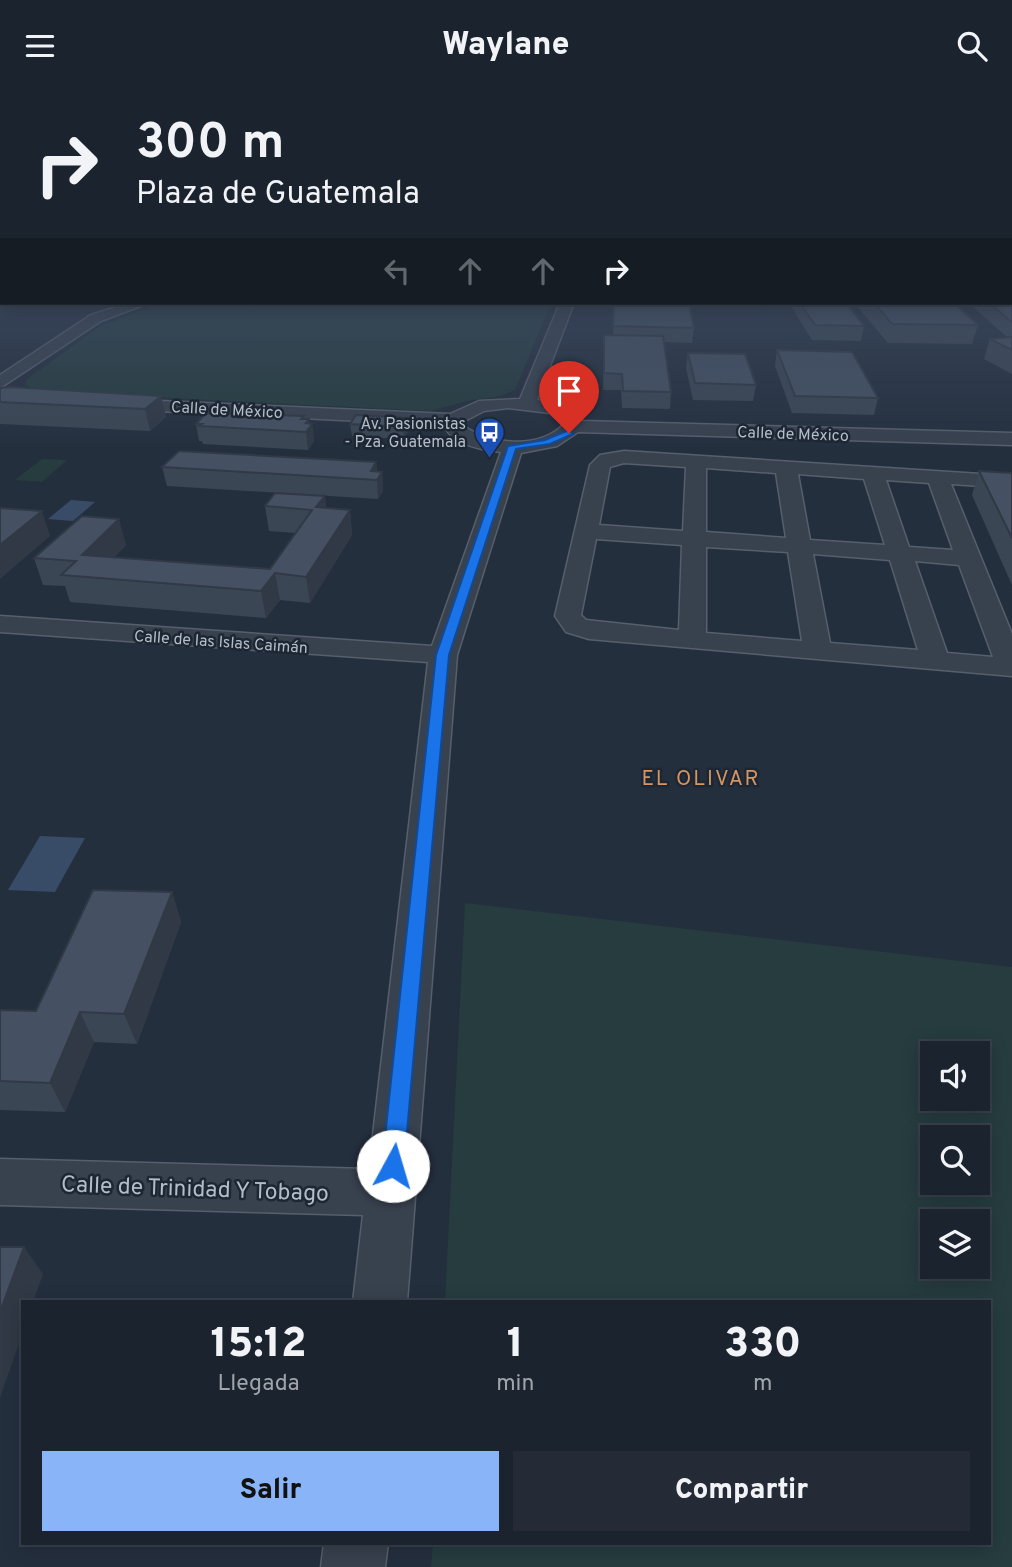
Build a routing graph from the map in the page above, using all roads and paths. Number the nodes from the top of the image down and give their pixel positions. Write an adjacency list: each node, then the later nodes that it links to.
1 (115, 312): 3 (street)
2 (563, 312): 5 (street)
3 (0, 383)
4 (95, 403): 6 (street, Calle de México)
5 (527, 403): 6 (street); 7 (street)
6 (454, 420): 9 (street)
7 (573, 426): 8 (street, Calle de México); 9 (street)
8 (1012, 439)
9 (513, 446): 23 (street)
10 (696, 462): 11 (street); 15 (street); 16 (street)
11 (786, 468): 12 (street); 17 (street)
12 (873, 473): 13 (street); 18 (street)
13 (937, 477): 14 (street); 19 (street)
14 (1012, 482)
15 (586, 531): 16 (street); 21 (street)
16 (694, 539): 17 (street); 21 (street)
17 (799, 546): 18 (street); 22 (street)
18 (900, 553): 19 (street); 24 (street)
19 (969, 558): 25 (street)
20 (0, 624): 23 (street, Calle de las Islas Caimán)
21 (692, 639): 22 (street)
22 (817, 650): 24 (street)
23 (443, 655): 27 (street)
24 (935, 660): 25 (street)
25 (1012, 667)
26 (0, 1182): 27 (street, Calle de Trinidad Y Tobago)
27 (391, 1193): 28 (street)
28 (380, 1300)
29 (356, 1545): 30 (street)
30 (353, 1567)

